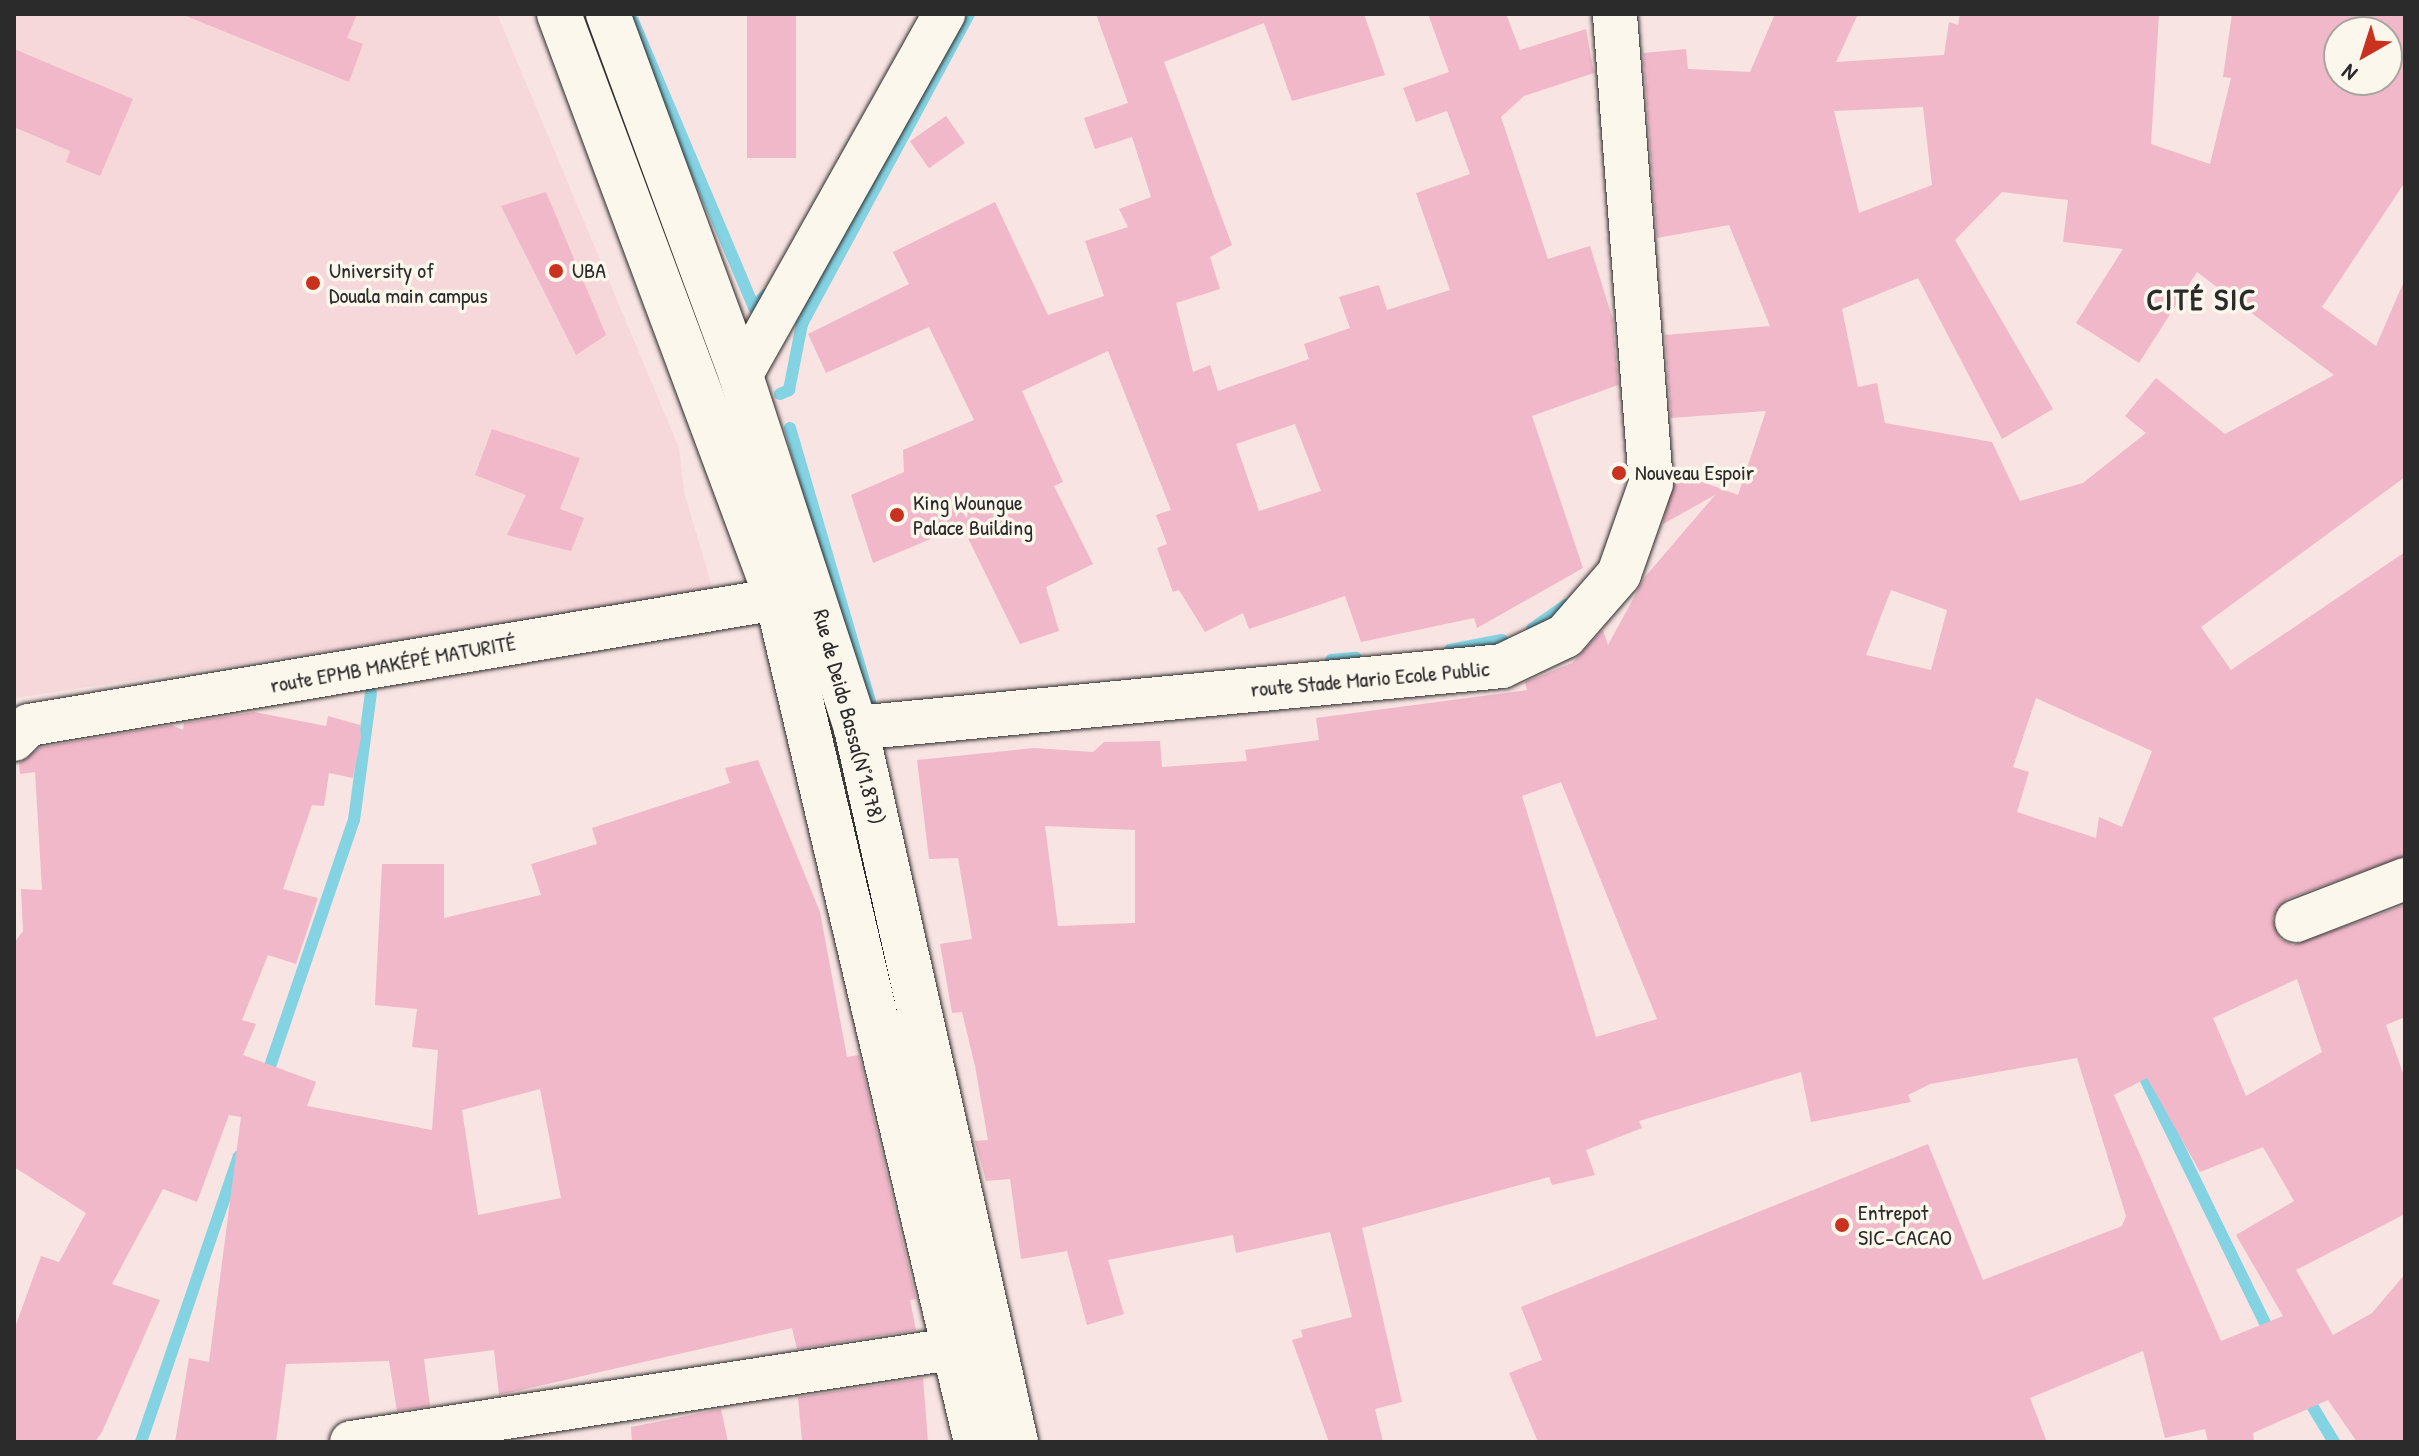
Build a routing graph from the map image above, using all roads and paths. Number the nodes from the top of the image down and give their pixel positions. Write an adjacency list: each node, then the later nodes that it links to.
1 (559, 14): 6 (main road)
2 (608, 14): 5 (main road, Rue de Deido Bassa(N°1.878))
3 (944, 14): 5 (street)
4 (1615, 14): 7 (main road, route Stade Mario Ecole Public)
5 (741, 376): 7 (main road, Rue de Deido Bassa(N°1.878))
6 (777, 599): 8 (street, route EPMB MAKÉPÉ MATURITÉ); 11 (main road)
7 (856, 728): 11 (main road, Rue de Deido Bassa(N°1.878))
8 (14, 740)
9 (2405, 879): 10 (street)
10 (2296, 921)
11 (976, 1346): 12 (street); 13 (main road); 14 (main road, Rue de Deido Bassa(N°1.878))
12 (351, 1442)
13 (976, 1442)
14 (1016, 1442)

